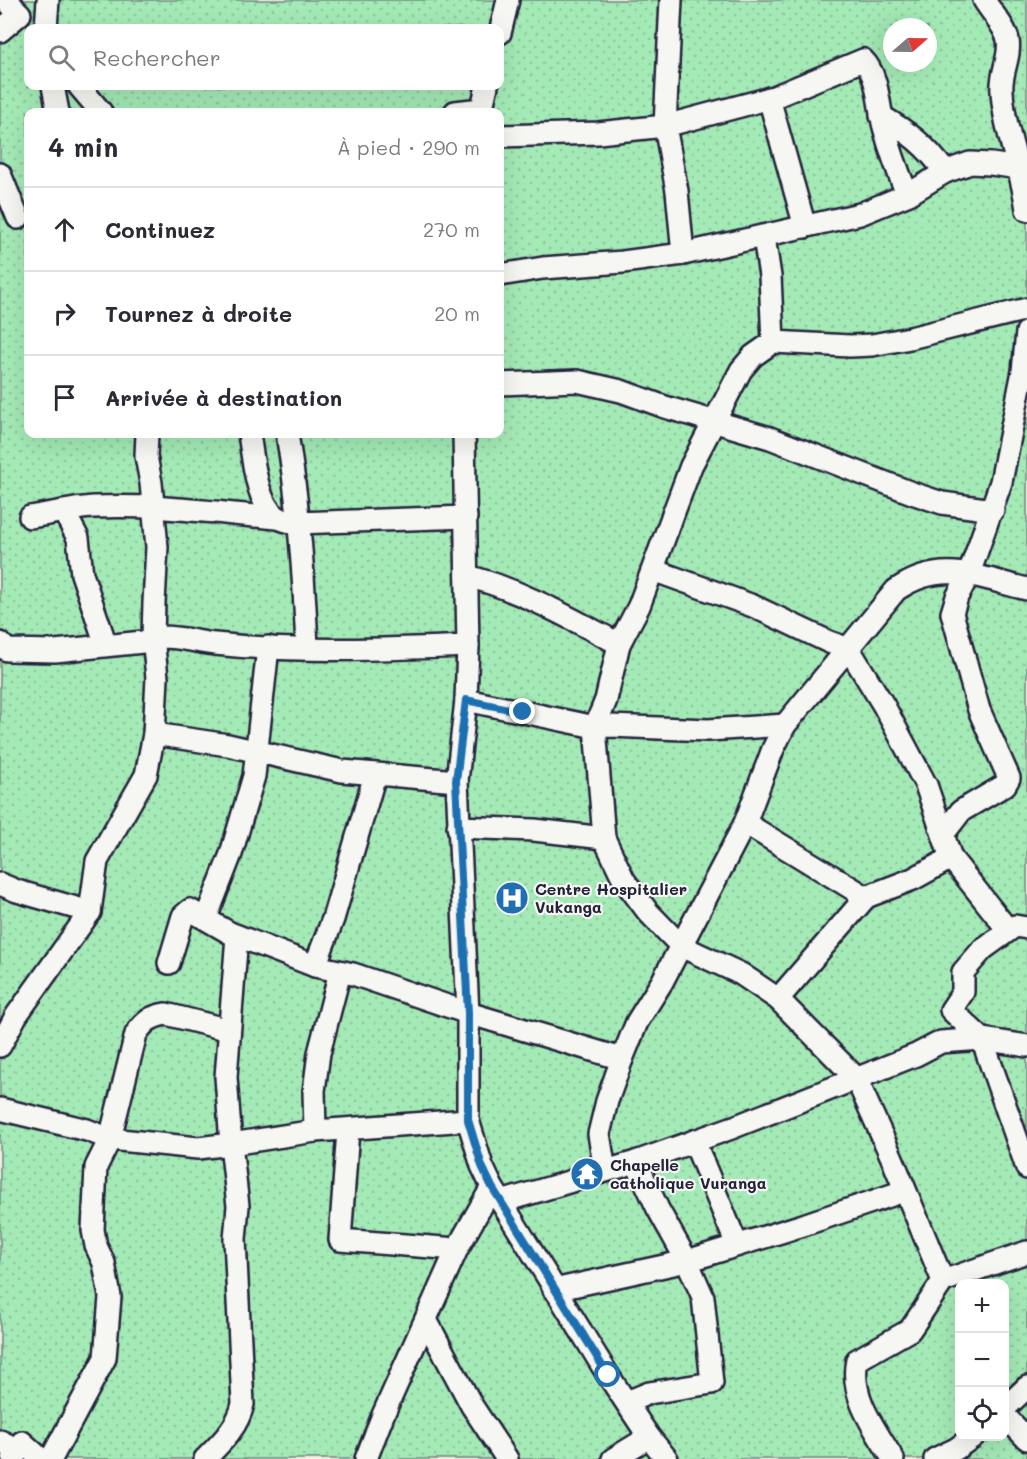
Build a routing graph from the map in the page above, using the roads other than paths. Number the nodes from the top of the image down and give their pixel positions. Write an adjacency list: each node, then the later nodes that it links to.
1 (48, 0): 6 (street)
2 (508, 0): 7 (street)
3 (671, 0): 17 (street)
4 (984, 0): 19 (street)
5 (20, 14): 8 (street)
6 (46, 24)
7 (502, 24)
8 (0, 31)
9 (54, 90): 13 (street)
10 (83, 90): 14 (street)
11 (486, 90): 15 (street)
12 (769, 98): 16 (street); 17 (street); 25 (street)
13 (57, 108)
14 (98, 108)
15 (482, 108)
16 (881, 116): 20 (street); 22 (street)
17 (665, 126): 18 (street); 27 (street)
18 (504, 136)
19 (1019, 168): 20 (street); 23 (street)
20 (945, 172): 22 (street)
21 (0, 174): 24 (street)
22 (907, 194): 25 (street)
23 (1027, 210)
24 (18, 218)
25 (805, 226): 26 (street)
26 (764, 237): 27 (street); 31 (street)
27 (683, 254): 28 (street)
28 (504, 274)
29 (1027, 309): 31 (street)
30 (1027, 332): 39 (street)
31 (773, 342): 33 (street)
32 (504, 384): 33 (street)
33 (714, 422): 39 (street); 44 (street)
34 (147, 438): 38 (street)
35 (250, 438): 43 (street)
36 (288, 438): 43 (street)
37 (464, 438): 42 (street)
38 (154, 509): 40 (street); 43 (street); 48 (street)
39 (993, 510): 45 (street)
40 (64, 512): 41 (street); 51 (street)
41 (30, 517)
42 (466, 517): 43 (street); 46 (street)
43 (287, 521): 54 (street)
44 (652, 570): 50 (street); 55 (street)
45 (969, 574): 47 (street); 55 (street); 65 (street)
46 (467, 576): 50 (street); 52 (street)
47 (1027, 590)
48 (153, 636): 51 (street); 53 (street); 59 (street)
49 (0, 643): 51 (street)
50 (619, 644): 58 (street)
51 (106, 645)
52 (468, 646): 54 (street); 56 (street)
53 (268, 647): 54 (street); 60 (street)
54 (307, 648)
55 (849, 649): 57 (street); 65 (street)
56 (466, 700): 58 (street); 62 (street)
57 (785, 725): 58 (street); 63 (street)
58 (595, 728): 66 (street)
59 (154, 734): 60 (street); 70 (street)
60 (258, 751): 61 (street); 71 (street)
61 (375, 775): 62 (street); 76 (street)
62 (456, 781): 64 (street)
63 (745, 823): 69 (street); 74 (street)
64 (458, 827): 66 (street); 79 (street)
65 (944, 833): 67 (street)
66 (604, 838): 74 (street)
67 (951, 858): 69 (street); 72 (street)
68 (0, 884): 70 (street)
69 (866, 897): 78 (street)
70 (90, 912): 82 (street)
71 (207, 918): 73 (street); 75 (street)
72 (1018, 929): 81 (street)
73 (237, 936): 76 (street); 80 (street)
74 (681, 946): 78 (street); 84 (street)
75 (169, 963)
76 (315, 966): 77 (street)
77 (340, 972): 79 (street); 89 (street)
78 (778, 999): 85 (street)
79 (468, 1013): 84 (street); 87 (street)
80 (229, 1030): 90 (street); 92 (street)
81 (982, 1039): 83 (street); 85 (street); 94 (street)
82 (0, 1046)
83 (1027, 1046)
84 (622, 1059): 95 (street)
85 (856, 1078): 91 (street); 96 (street)
86 (0, 1109): 90 (street)
87 (468, 1120): 88 (street); 97 (street)
88 (348, 1130): 89 (street); 99 (street)
89 (315, 1131): 92 (street)
90 (110, 1139): 92 (street); 114 (street)
91 (694, 1141): 93 (street); 98 (street)
92 (231, 1144): 115 (street)
93 (636, 1162): 95 (street); 101 (street)
94 (1027, 1168)
95 (605, 1171): 97 (street)
96 (904, 1191): 98 (street); 102 (street)
97 (496, 1194): 99 (street); 103 (street)
98 (737, 1245): 101 (street)
99 (457, 1249): 104 (street)
100 (1027, 1252): 102 (street)
101 (687, 1261): 103 (street); 106 (street)
102 (943, 1281): 120 (street)
103 (554, 1290): 106 (street)
104 (426, 1320): 116 (street); 117 (street)
105 (1027, 1387): 107 (street)
106 (627, 1402): 109 (street)
107 (1009, 1405)
108 (1009, 1419): 110 (street)
109 (649, 1437): 118 (street); 119 (street)
110 (1027, 1438)
111 (968, 1441): 121 (street)
112 (10, 1450): 113 (street)
113 (41, 1459)
114 (51, 1459)
115 (205, 1459)
116 (366, 1459)
117 (507, 1459)
118 (613, 1459)
119 (667, 1459)
120 (892, 1459)
121 (935, 1459)

